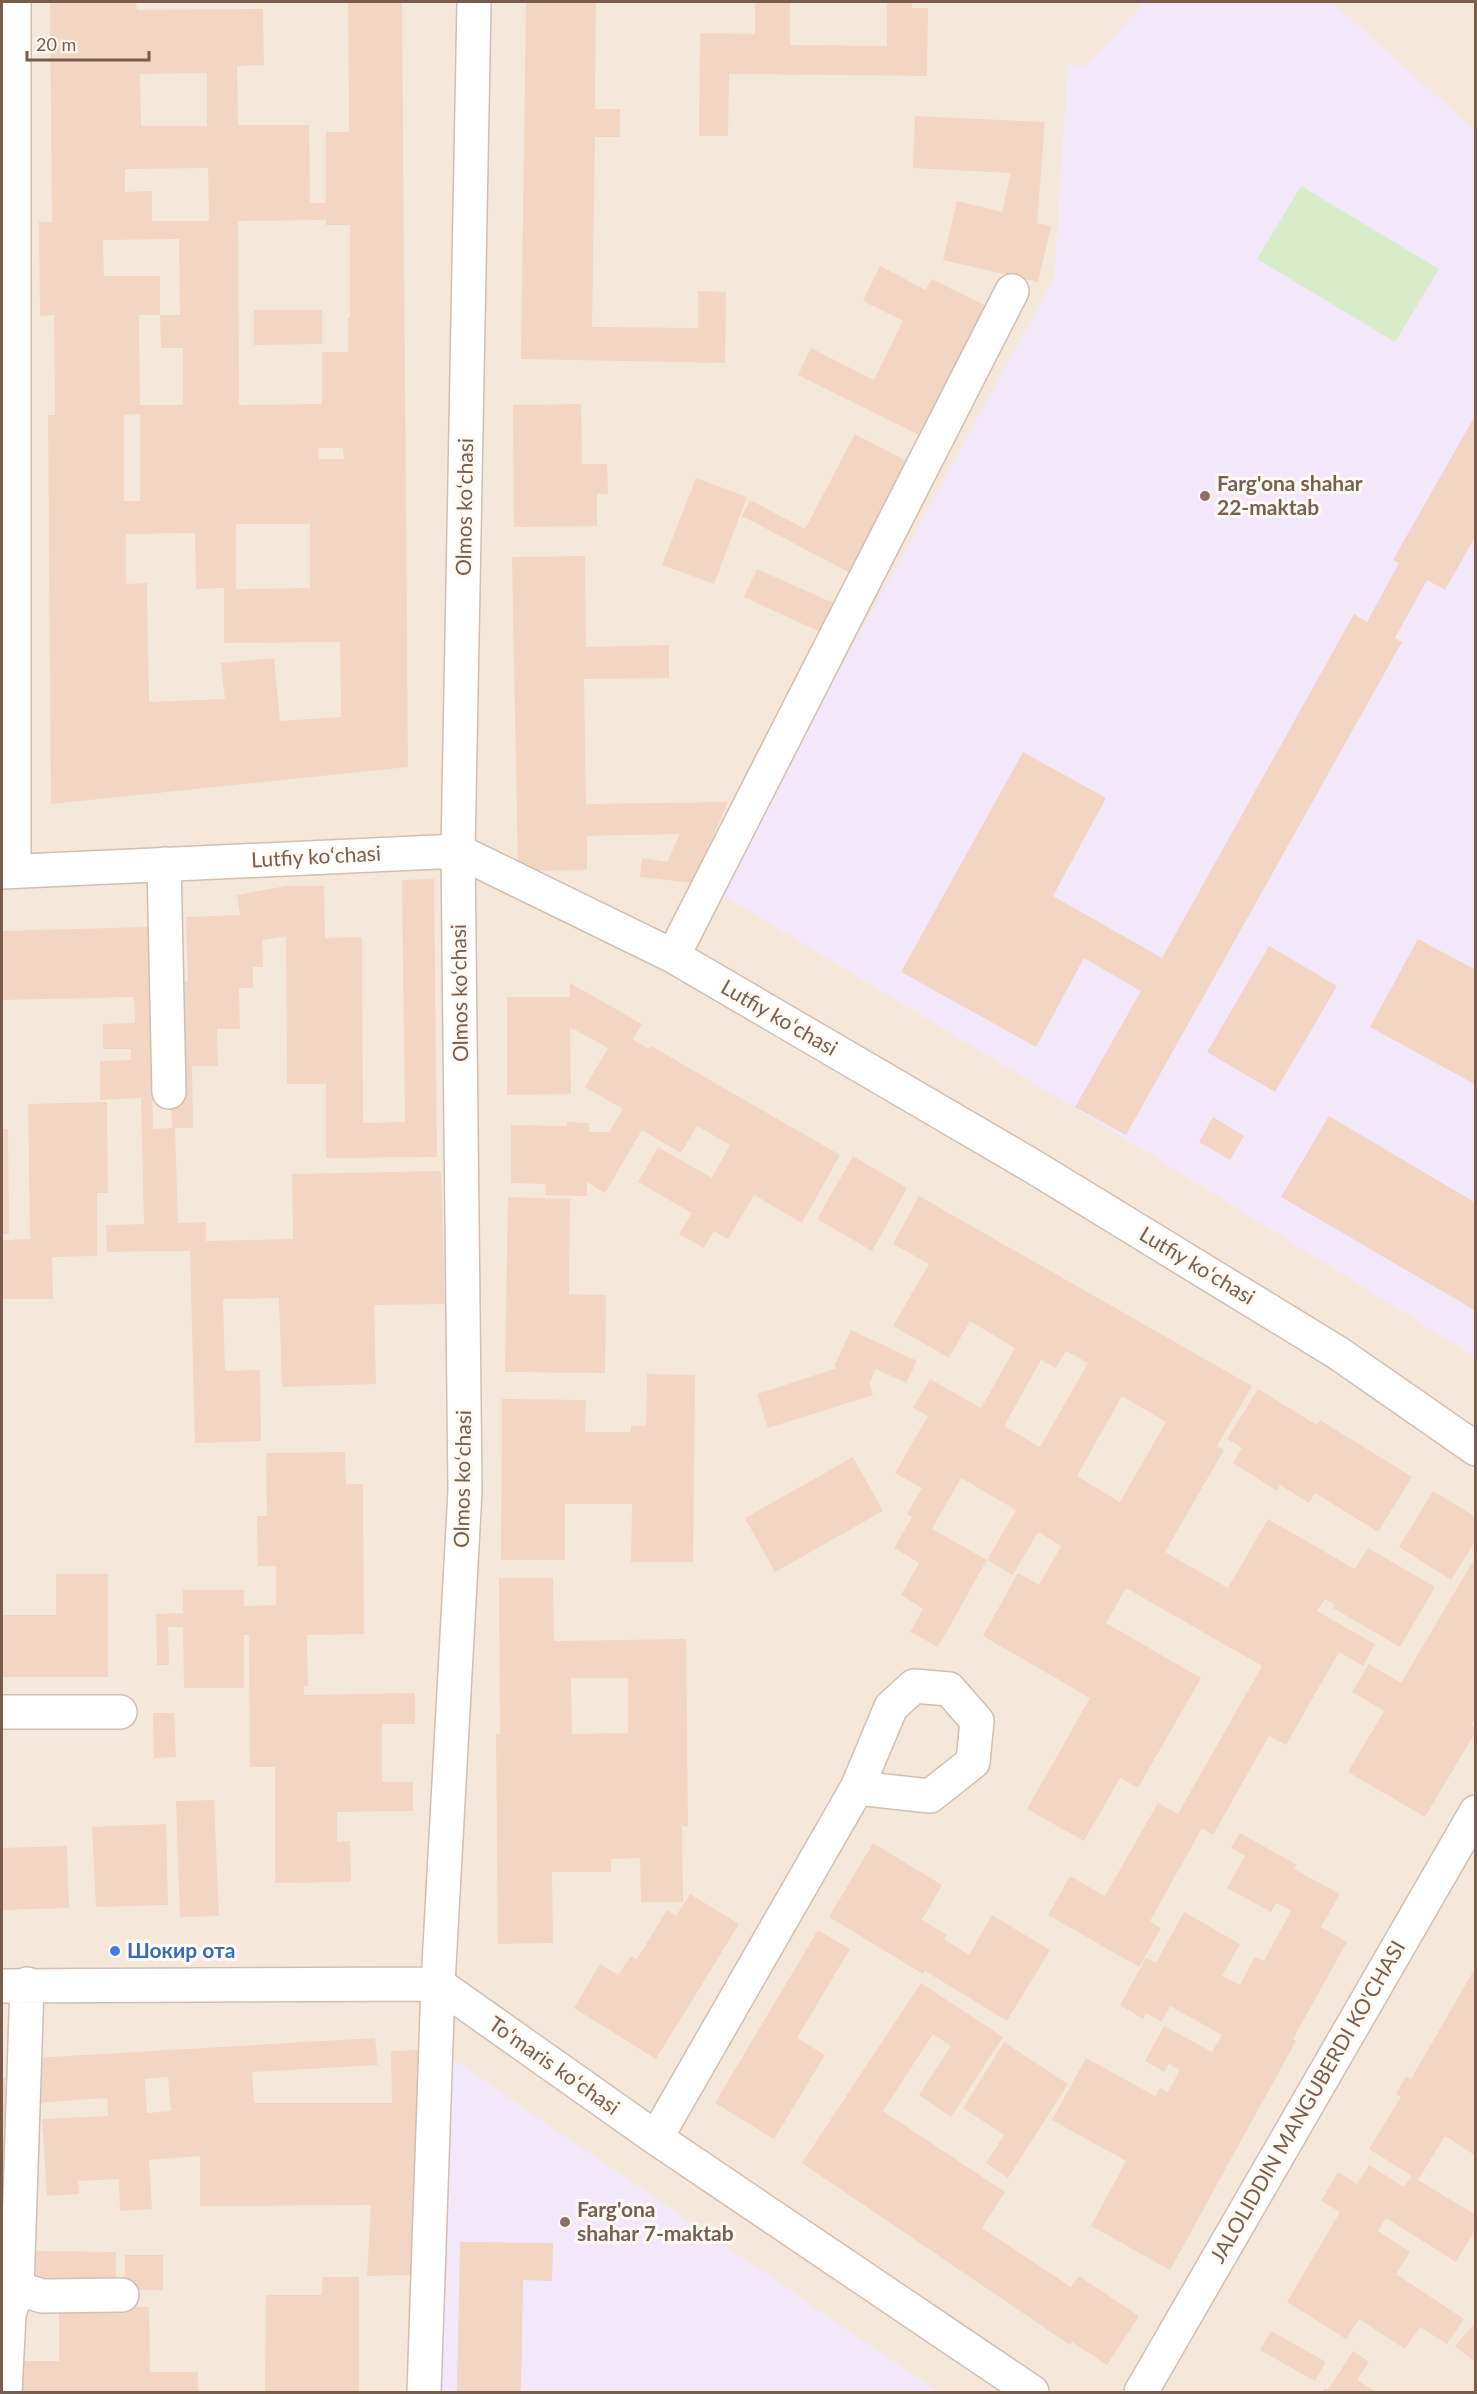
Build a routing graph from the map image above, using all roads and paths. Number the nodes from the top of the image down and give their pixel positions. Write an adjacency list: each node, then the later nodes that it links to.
1 (14, 2): 6 (street)
2 (474, 2): 4 (street, Olmos koʻchasi)
3 (1012, 291): 7 (street)
4 (459, 851): 5 (street, Lutfiy koʻchasi); 7 (street, Lutfiy koʻchasi); 14 (street, Olmos koʻchasi)
5 (164, 864): 6 (street, Lutfiy koʻchasi); 8 (street)
6 (8, 871)
7 (673, 956): 9 (street, Lutfiy koʻchasi)
8 (169, 1092)
9 (1476, 1449)
10 (2, 1712): 11 (street)
11 (120, 1712)
12 (857, 1788): 16 (street)
13 (1476, 1812): 22 (street, JALOLIDDIN MANGUBERDI KO'CHASI)
14 (438, 1984): 15 (street); 16 (street, Toʻmaris koʻchasi); 20 (street, Olmos koʻchasi)
15 (14, 1985): 17 (street)
16 (656, 2138): 21 (street, Toʻmaris koʻchasi)
17 (9, 2286): 18 (street); 19 (street)
18 (122, 2295)
19 (5, 2392)
20 (424, 2392)
21 (1032, 2392)
22 (1141, 2392)

